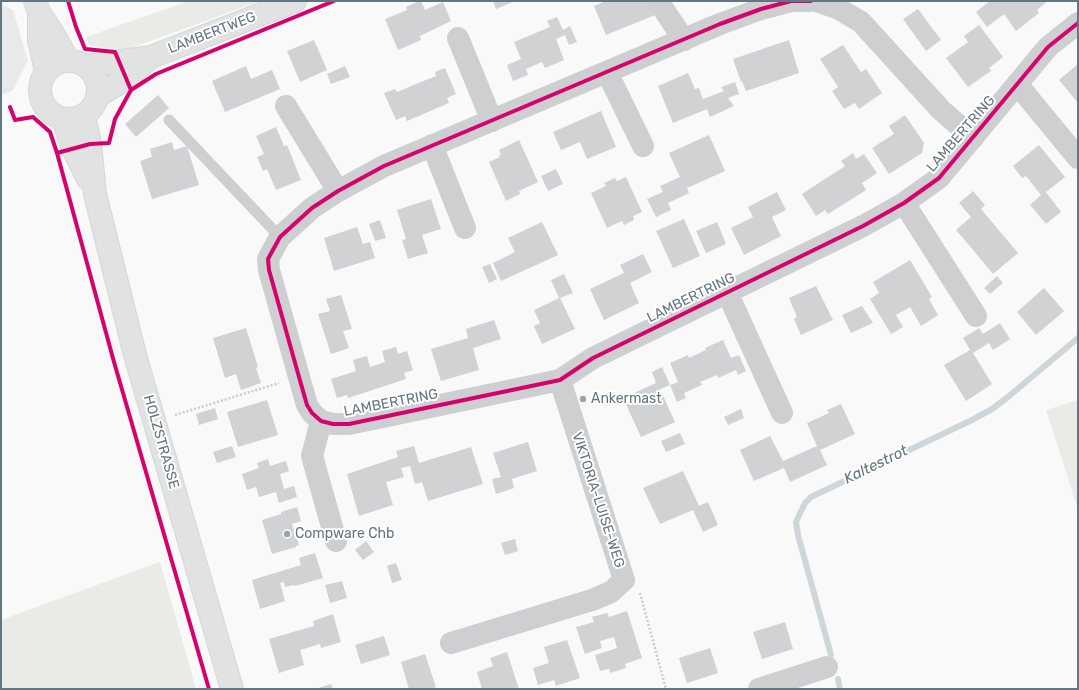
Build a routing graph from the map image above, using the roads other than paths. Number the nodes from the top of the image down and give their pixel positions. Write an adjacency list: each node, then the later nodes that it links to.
1 (295, 1): 9 (main road, LAMBERTWEG)
2 (658, 1): 8 (street)
3 (811, 1): 8 (street)
4 (816, 1): 19 (street, LAMBERTRING)
5 (37, 6): 10 (main road); 11 (main road)
6 (1078, 23): 13 (street, LAMBERTRING)
7 (458, 38): 18 (street)
8 (684, 40): 12 (street)
9 (151, 57): 10 (main road, LAMBERTWEG); 14 (main road, LAMBERTWEG)
10 (78, 63): 11 (main road); 14 (main road)
11 (46, 71): 16 (main road)
12 (607, 72): 18 (street); 21 (street)
13 (1018, 84): 19 (street, LAMBERTRING); 22 (street)
14 (98, 96): 16 (main road)
15 (286, 106): 23 (street)
16 (74, 117): 35 (main road, HOLZSTRASSE)
17 (169, 120): 26 (lane)
18 (492, 121): 20 (street)
19 (973, 138): 24 (street, LAMBERTRING)
20 (432, 145): 23 (street); 25 (street)
21 (642, 146)
22 (1078, 158)
23 (338, 191): 26 (street)
24 (904, 203): 27 (street, LAMBERTRING); 28 (street)
25 (465, 228)
26 (280, 237): 31 (street)
27 (727, 292): 29 (street, LAMBERTRING); 30 (street, LAMBERTRING)
28 (976, 316)
29 (560, 380): 31 (street, LAMBERTRING); 33 (street, VIKTORIA-LUISE-WEG)
30 (782, 413)
31 (321, 420): 32 (street)
32 (336, 541)
33 (451, 643)
34 (827, 667): 36 (street)
35 (232, 689)
36 (759, 689)

